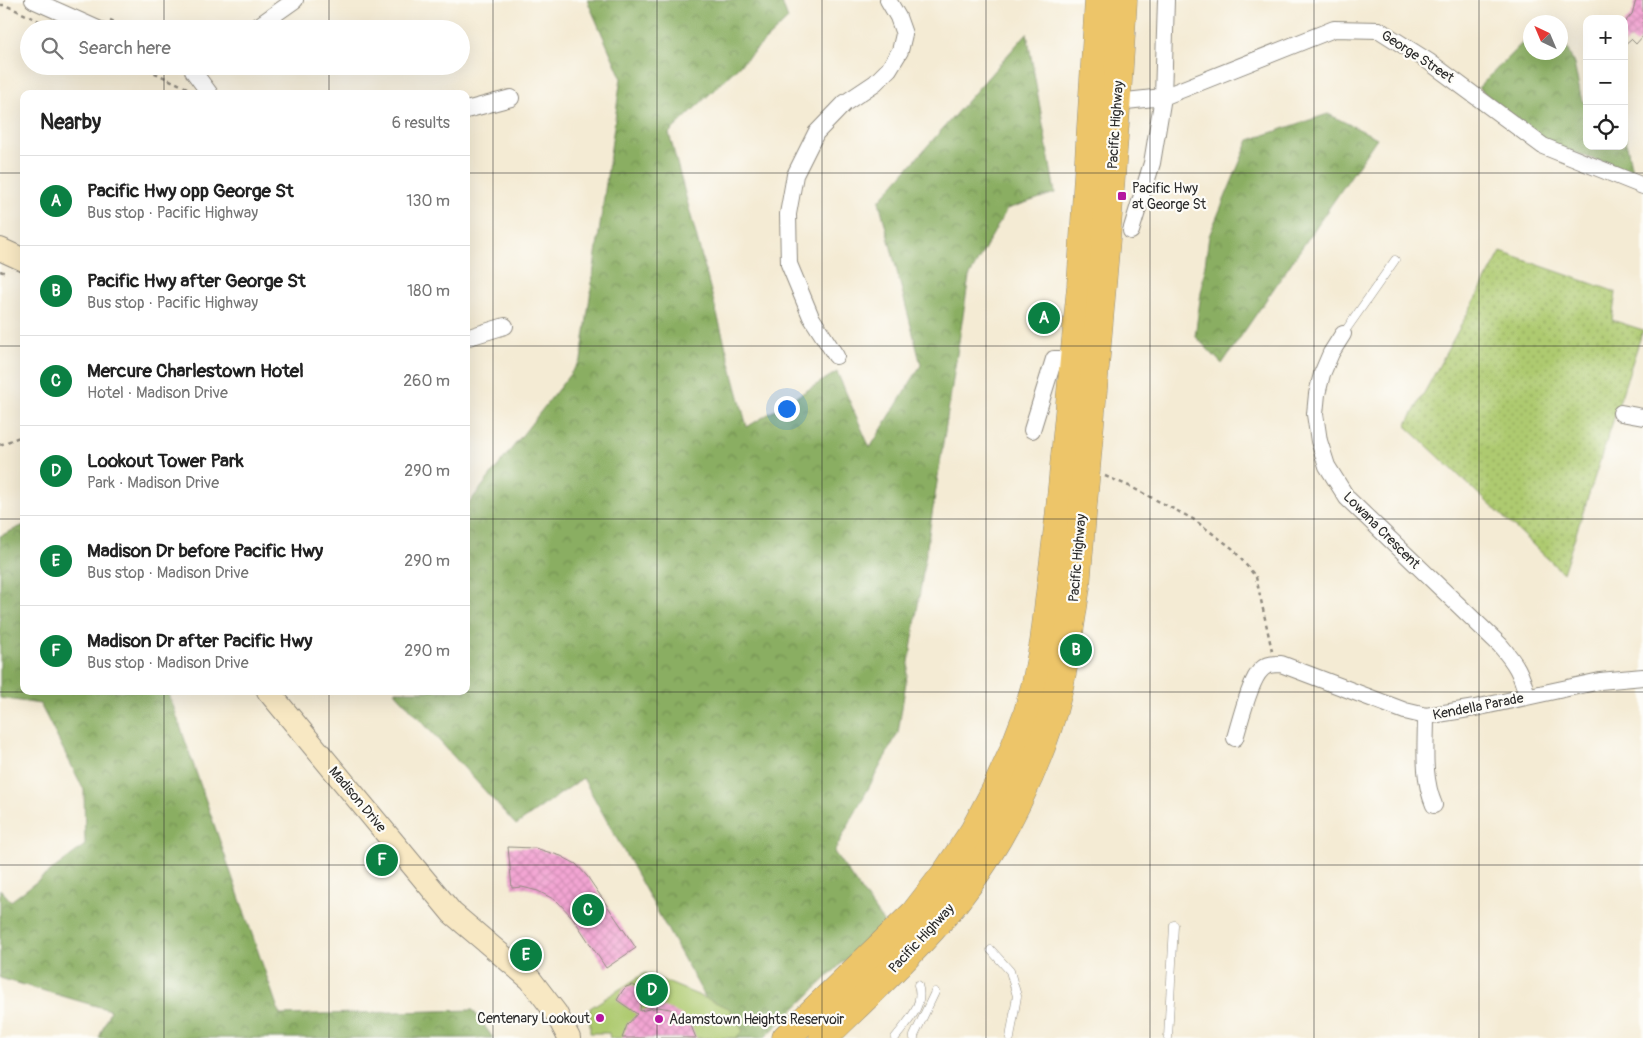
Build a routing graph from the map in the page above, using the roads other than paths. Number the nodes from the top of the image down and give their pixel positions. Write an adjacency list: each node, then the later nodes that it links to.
1 (33, 0): 7 (street)
2 (296, 0): 8 (street)
3 (888, 0): 23 (street)
4 (1099, 0): 24 (highway, Pacific Highway)
5 (1123, 0): 13 (highway, Pacific Highway)
6 (1166, 0): 11 (street)
7 (78, 20)
8 (267, 20)
9 (197, 75): 10 (street)
10 (207, 90)
11 (1163, 97): 13 (street, George Street); 15 (street, George Street); 16 (street)
12 (511, 98): 14 (street)
13 (1117, 102): 41 (highway, Pacific Highway)
14 (470, 109)
15 (1643, 186)
16 (1131, 231)
17 (0, 249): 18 (main road)
18 (20, 258)
19 (1395, 260): 21 (lane)
20 (505, 326): 22 (street)
21 (1343, 334): 30 (street, Lowana Crescent)
22 (470, 337)
23 (836, 356)
24 (1074, 359): 27 (street); 40 (highway, Pacific Highway)
25 (1621, 413): 26 (street)
26 (1643, 417)
27 (1032, 430)
28 (1643, 677): 30 (street, Kendella Parade)
29 (271, 695): 39 (main road, Madison Drive)
30 (1527, 696): 31 (street, Kendella Parade)
31 (1426, 716): 32 (street, Kendella Parade); 33 (street)
32 (1235, 738)
33 (1434, 805)
34 (1174, 925): 44 (lane)
35 (991, 950): 38 (lane)
36 (918, 985): 42 (lane)
37 (936, 992): 43 (lane)
38 (1009, 1036)
39 (569, 1038)
40 (786, 1038)
41 (823, 1038)
42 (895, 1038)
43 (914, 1038)
44 (1168, 1038)

